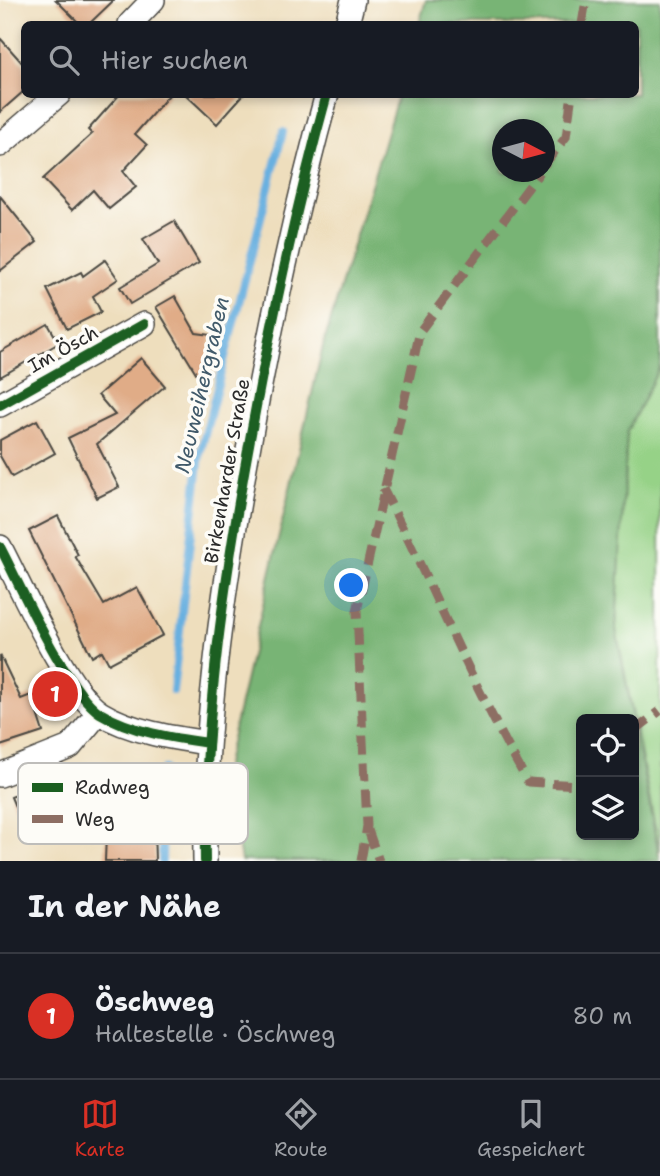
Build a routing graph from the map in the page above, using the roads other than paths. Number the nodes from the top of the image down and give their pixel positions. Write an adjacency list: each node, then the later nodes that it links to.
1 (153, 0): 3 (street)
2 (353, 0): 4 (street)
3 (133, 21)
4 (348, 21)
5 (54, 98): 7 (street)
6 (326, 98): 12 (street, Birkenharder Straße)
7 (0, 145)
8 (144, 324): 9 (street, Im Ösch)
9 (0, 405)
10 (0, 548): 11 (street)
11 (99, 712): 12 (street); 13 (street)
12 (208, 743): 14 (street, Birkenharder Straße)
13 (30, 763)
14 (207, 763)
15 (18, 768): 16 (street)
16 (0, 775)

